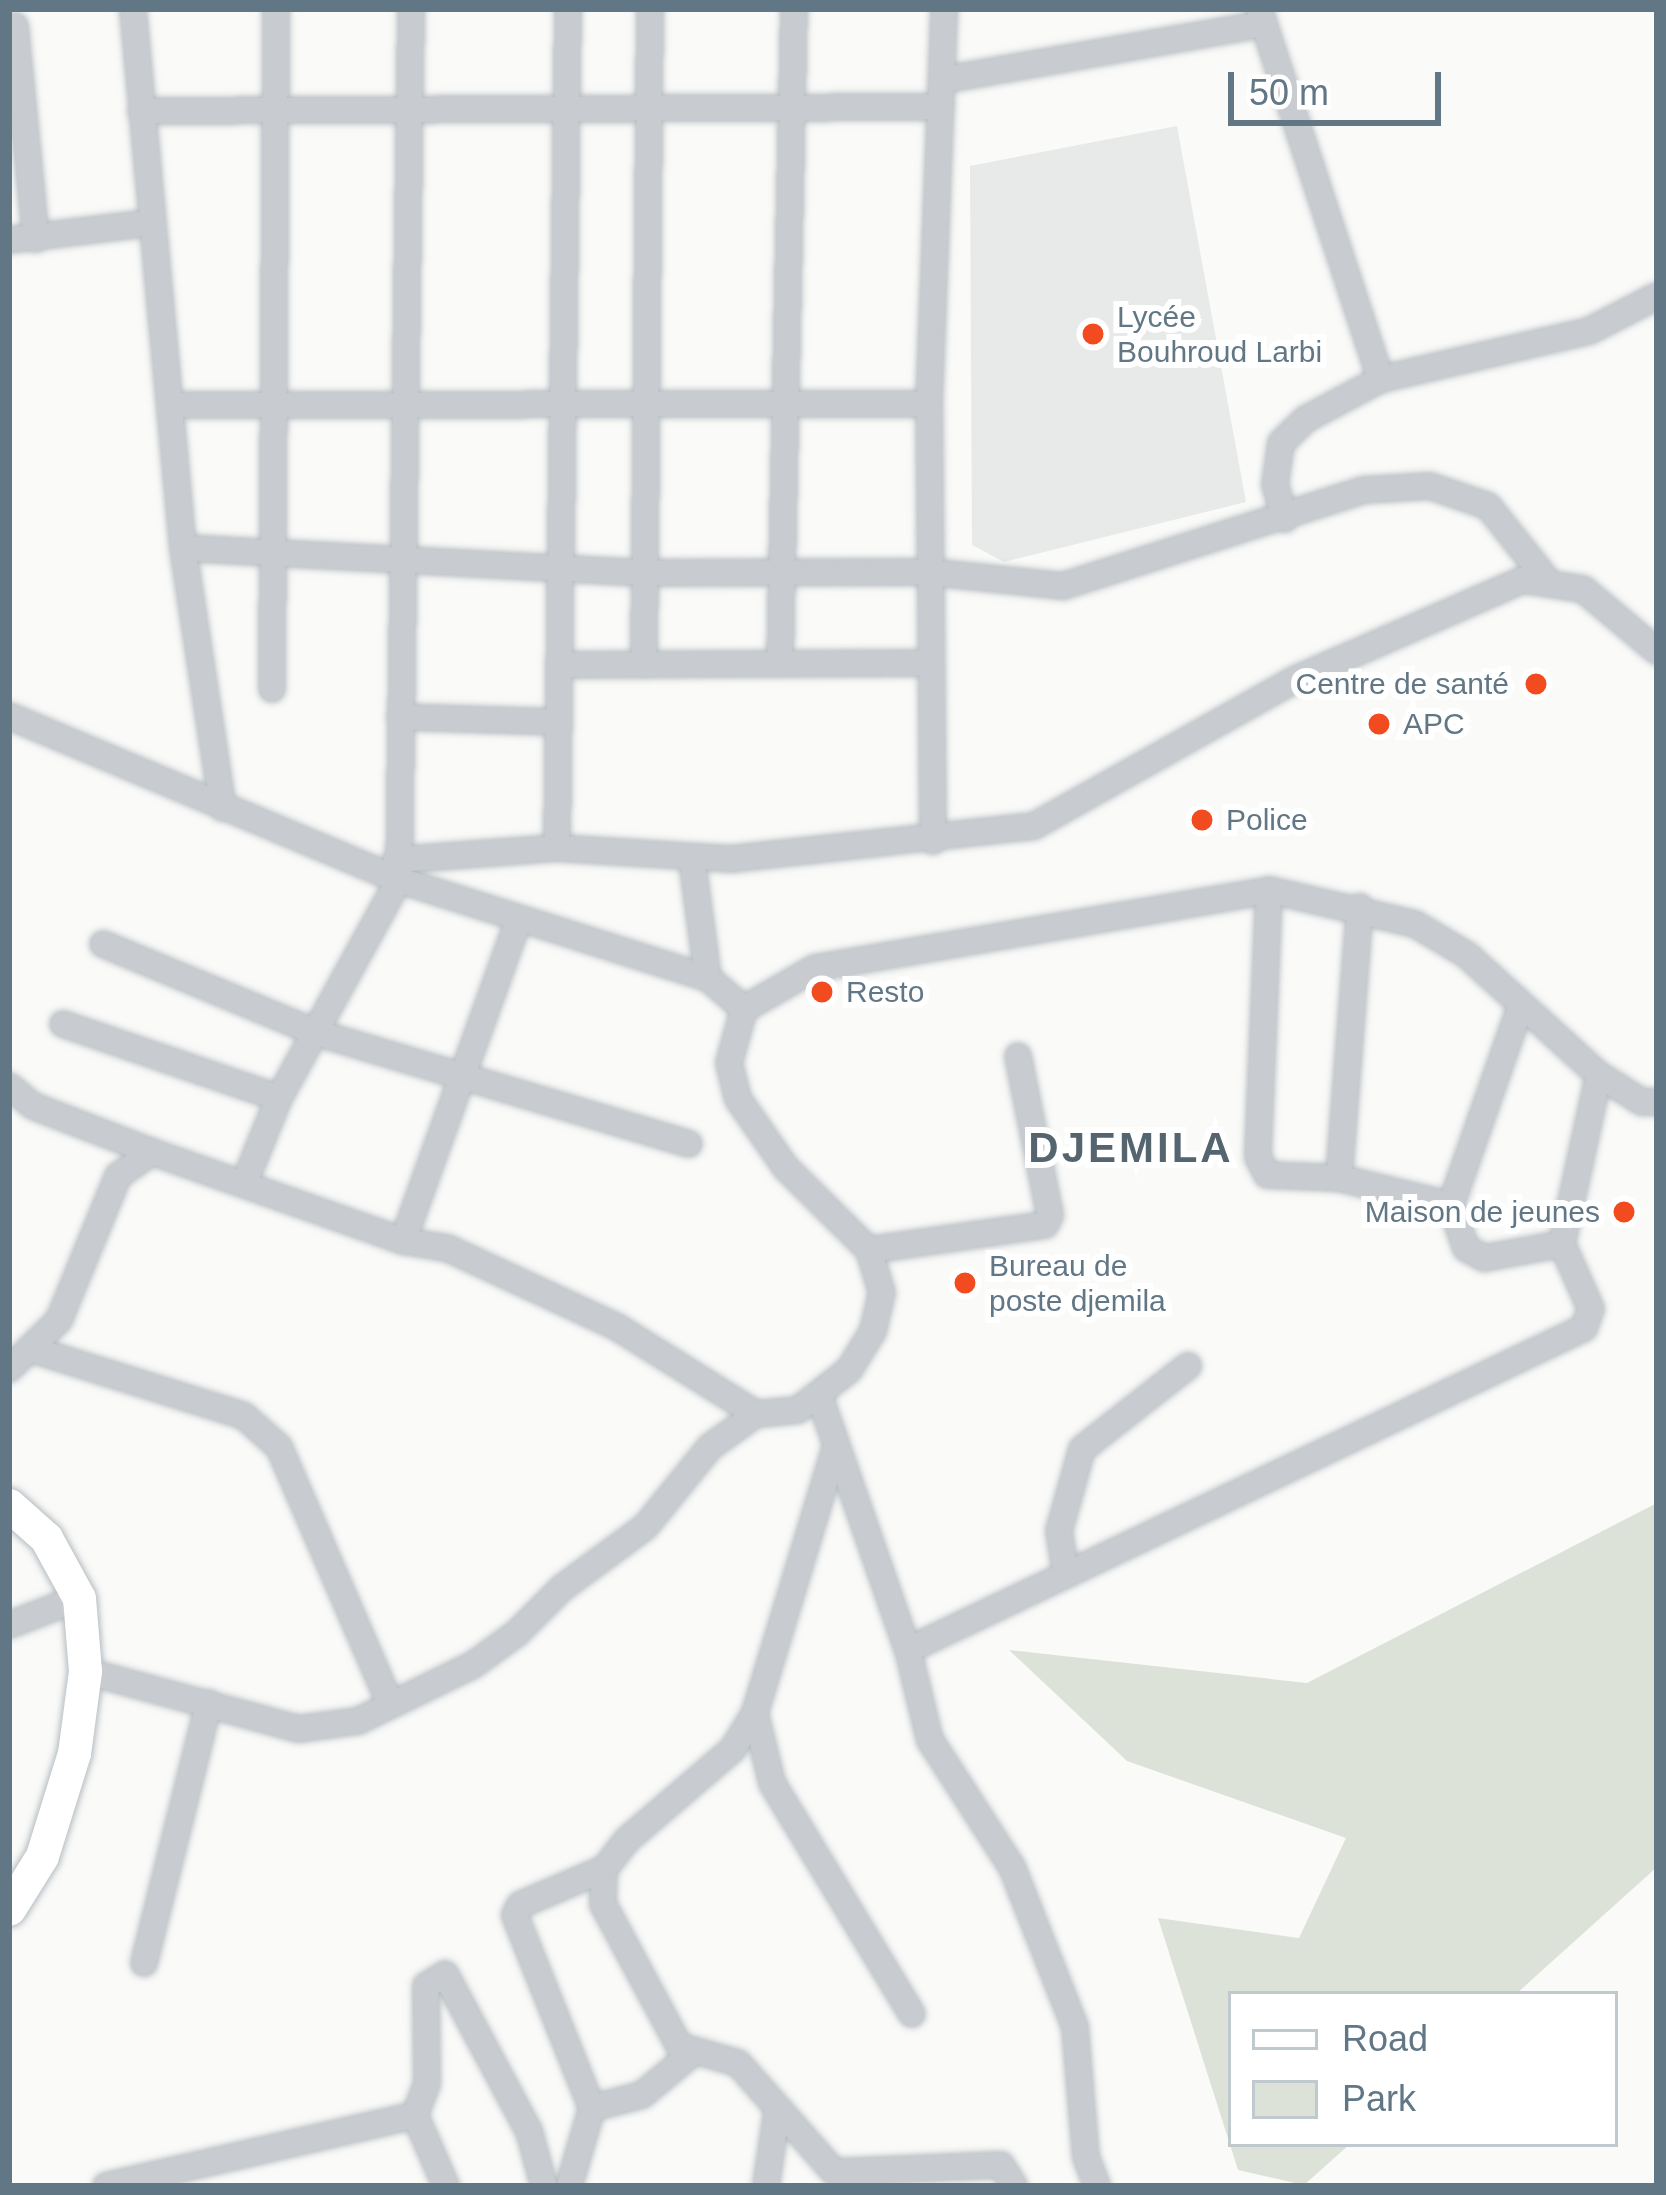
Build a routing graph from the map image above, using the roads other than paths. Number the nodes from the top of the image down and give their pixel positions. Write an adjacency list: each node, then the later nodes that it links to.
1 (133, 9): 17 (street)
2 (276, 9): 16 (street)
3 (411, 9): 15 (street)
4 (568, 9): 14 (street)
5 (650, 9): 11 (street)
6 (794, 9): 12 (street)
7 (944, 9): 10 (street)
8 (1262, 16): 10 (street); 22 (street)
9 (16, 26): 19 (street)
10 (942, 80): 13 (street)
11 (649, 107): 12 (street); 14 (street); 28 (street)
12 (792, 107): 13 (street); 26 (street)
13 (941, 107): 23 (street)
14 (567, 108): 15 (street); 29 (street)
15 (409, 109): 16 (street); 27 (street)
16 (276, 110): 17 (street); 25 (street)
17 (141, 111): 18 (street)
18 (150, 223): 19 (street); 24 (street)
19 (36, 239): 20 (street)
20 (9, 240)
21 (1657, 296): 22 (street)
22 (1381, 379): 30 (street)
23 (929, 404): 26 (street); 36 (street)
24 (171, 405): 25 (street); 31 (street)
25 (275, 405): 27 (street); 32 (street)
26 (786, 407): 28 (street); 35 (street)
27 (406, 408): 29 (street); 33 (street)
28 (646, 410): 29 (street); 37 (street)
29 (563, 411): 34 (street)
30 (1285, 518): 36 (street); 38 (street)
31 (183, 548): 32 (street); 48 (street)
32 (274, 553): 33 (street); 44 (street)
33 (404, 554): 34 (street); 46 (street)
34 (556, 568): 37 (street); 42 (street)
35 (782, 570): 36 (street); 37 (street); 41 (street)
36 (928, 572): 40 (street)
37 (644, 573): 43 (street)
38 (1546, 579): 39 (street); 49 (street)
39 (1657, 651)
40 (929, 663): 41 (street); 49 (street)
41 (780, 664): 43 (street)
42 (560, 665): 43 (street); 47 (street)
43 (644, 665)
44 (272, 689)
45 (9, 716): 48 (street)
46 (400, 717): 47 (street); 52 (street)
47 (559, 722): 50 (street)
48 (224, 808): 52 (street)
49 (933, 841): 51 (street)
50 (557, 848): 51 (street); 52 (street)
51 (692, 860): 57 (street)
52 (397, 870): 55 (street); 61 (street)
53 (1269, 890): 54 (street); 59 (street); 70 (street)
54 (1360, 907): 58 (street); 70 (street)
55 (518, 921): 57 (street); 63 (street)
56 (104, 944): 61 (street)
57 (708, 978): 59 (street)
58 (1520, 1008): 64 (street); 72 (street)
59 (744, 1010): 75 (street)
60 (63, 1024): 66 (street)
61 (316, 1033): 63 (street); 66 (street)
62 (1018, 1056): 75 (street)
63 (459, 1072): 68 (street); 73 (street)
64 (1599, 1075): 67 (street); 74 (street)
65 (9, 1086): 69 (street)
66 (279, 1098): 71 (street)
67 (1657, 1102)
68 (689, 1144)
69 (152, 1152): 71 (street); 76 (street)
70 (1339, 1178): 72 (street)
71 (244, 1184): 73 (street)
72 (1451, 1205): 74 (street)
73 (403, 1240): 80 (street)
74 (1562, 1244): 83 (street)
75 (869, 1250): 79 (street)
76 (34, 1350): 78 (street); 89 (street)
77 (1188, 1366): 83 (street)
78 (9, 1369)
79 (819, 1395): 80 (street); 81 (street)
80 (756, 1414): 89 (street)
81 (836, 1446): 86 (street); 90 (street)
82 (9, 1505): 84 (main road)
83 (1066, 1574): 86 (street)
84 (79, 1598): 85 (street); 87 (main road)
85 (9, 1624)
86 (908, 1650): 105 (street)
87 (85, 1671): 88 (street); 92 (main road)
88 (209, 1703): 89 (street); 93 (street)
89 (389, 1703)
90 (755, 1713): 91 (street); 94 (street)
91 (604, 1869): 95 (street); 96 (street)
92 (9, 1909)
93 (144, 1963)
94 (912, 2014)
95 (690, 2055): 96 (street); 97 (street)
96 (592, 2108): 102 (street)
97 (777, 2112): 103 (street); 104 (street)
98 (415, 2115): 99 (street); 100 (street); 101 (street)
99 (106, 2186)
100 (446, 2186)
101 (544, 2186)
102 (569, 2186)
103 (766, 2186)
104 (1014, 2186)
105 (1096, 2186)

